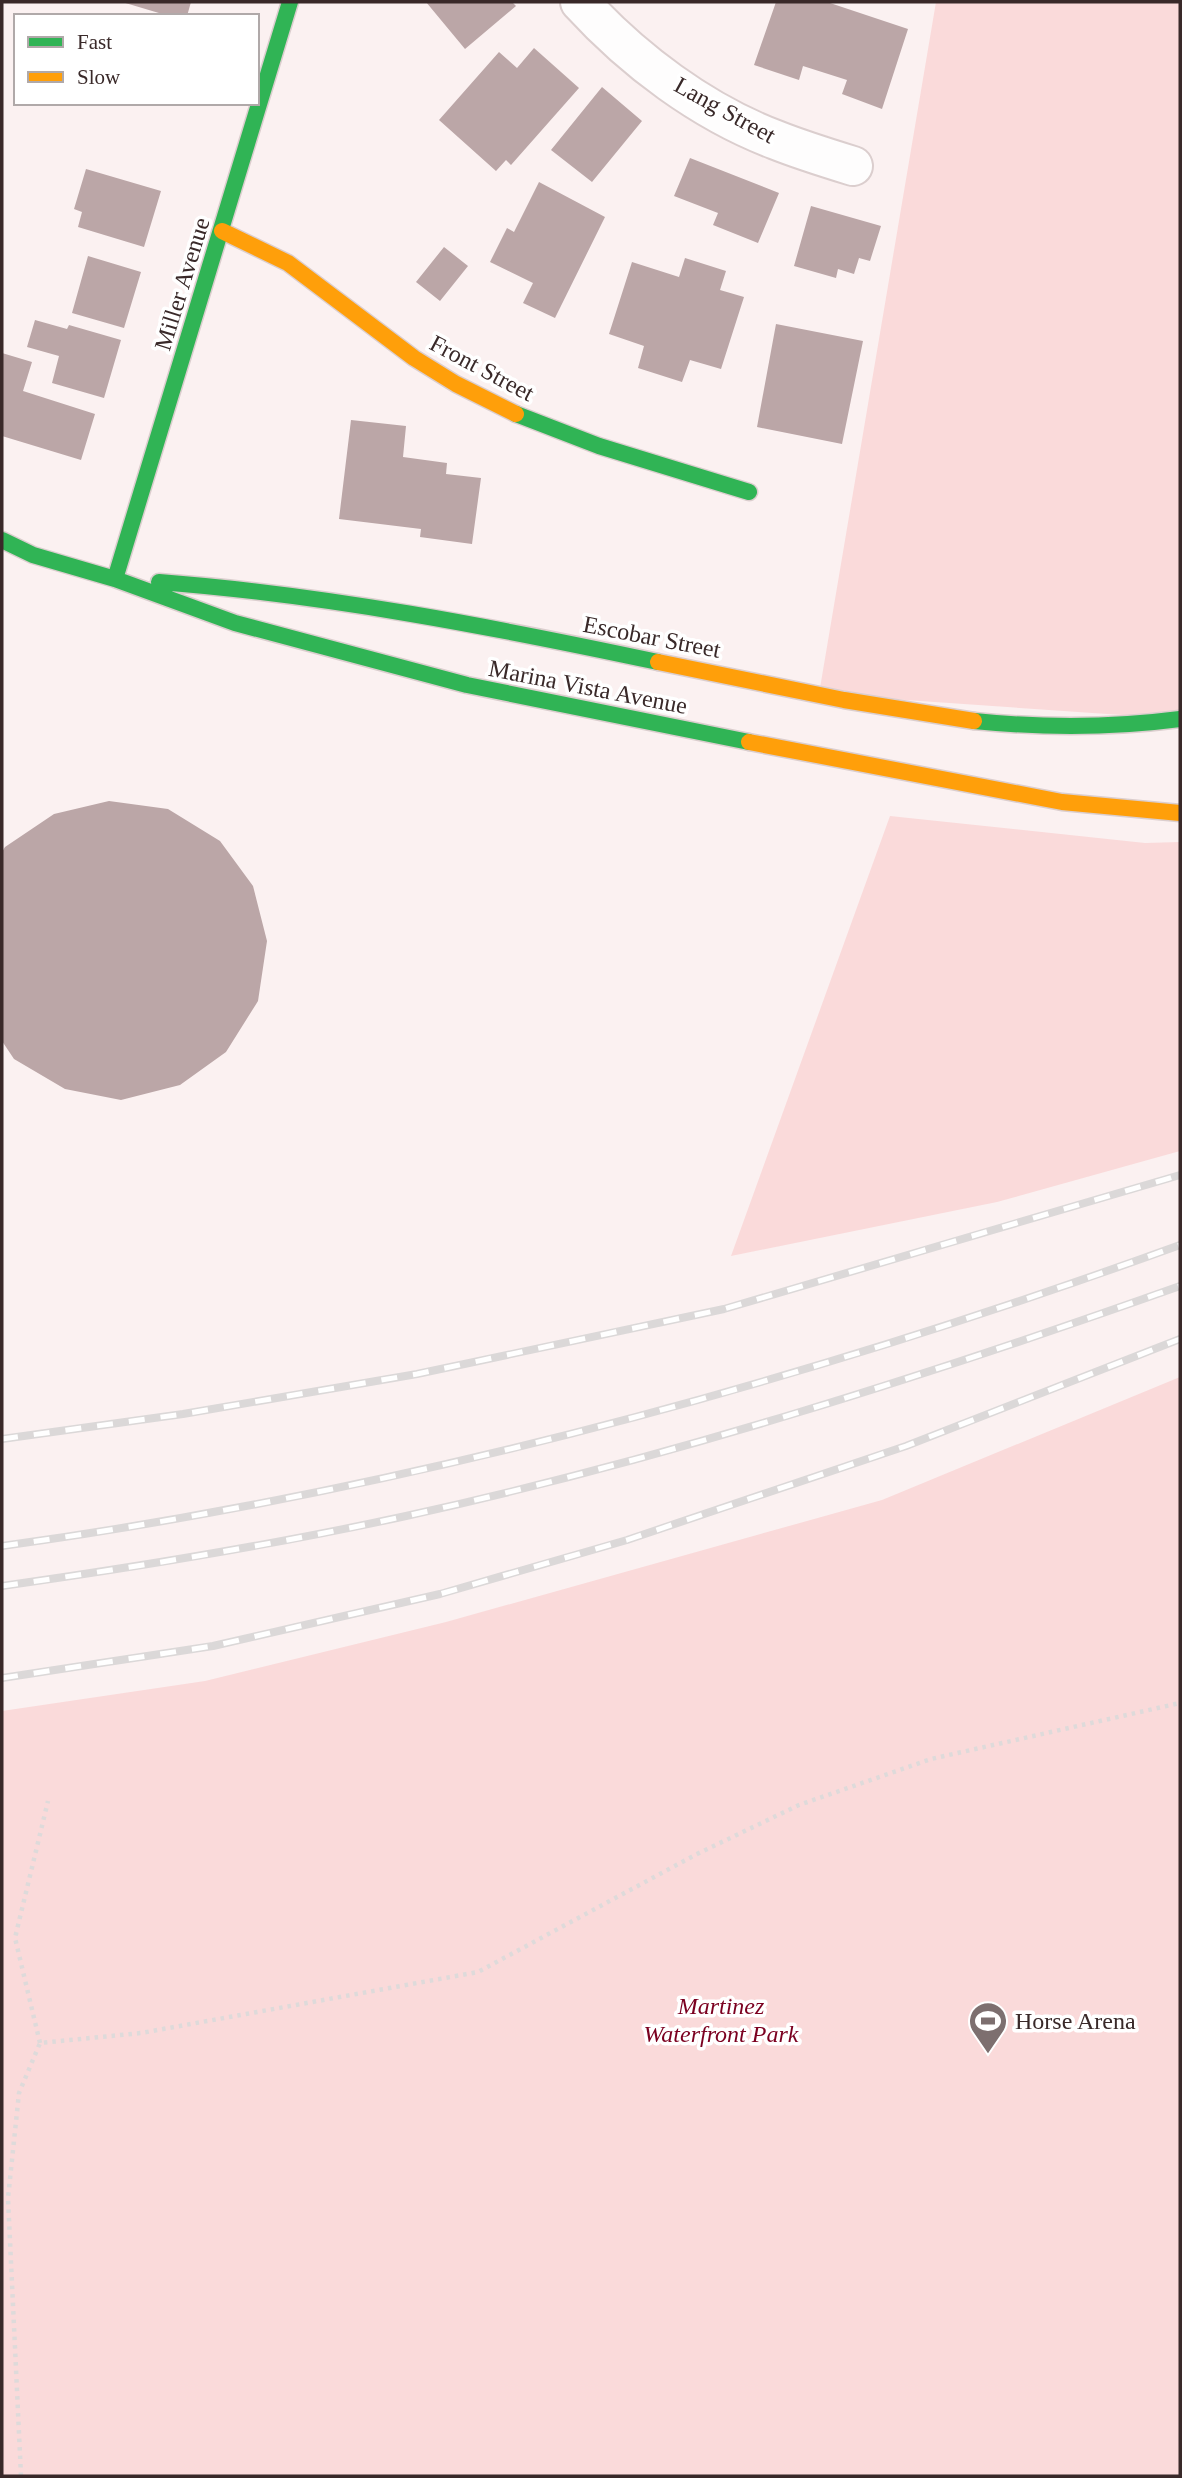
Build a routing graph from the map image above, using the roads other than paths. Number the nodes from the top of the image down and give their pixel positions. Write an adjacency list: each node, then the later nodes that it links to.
1 (290, 2): 4 (main road, Miller Avenue)
2 (580, 2): 3 (street, Lang Street)
3 (853, 166)
4 (222, 231): 5 (main road, Front Street); 7 (main road, Miller Avenue)
5 (749, 492)
6 (2, 540): 7 (main road, Marina Vista Avenue)
7 (115, 579): 8 (main road, Escobar Street); 9 (main road, Marina Vista Avenue)
8 (1180, 719)
9 (1180, 813)

